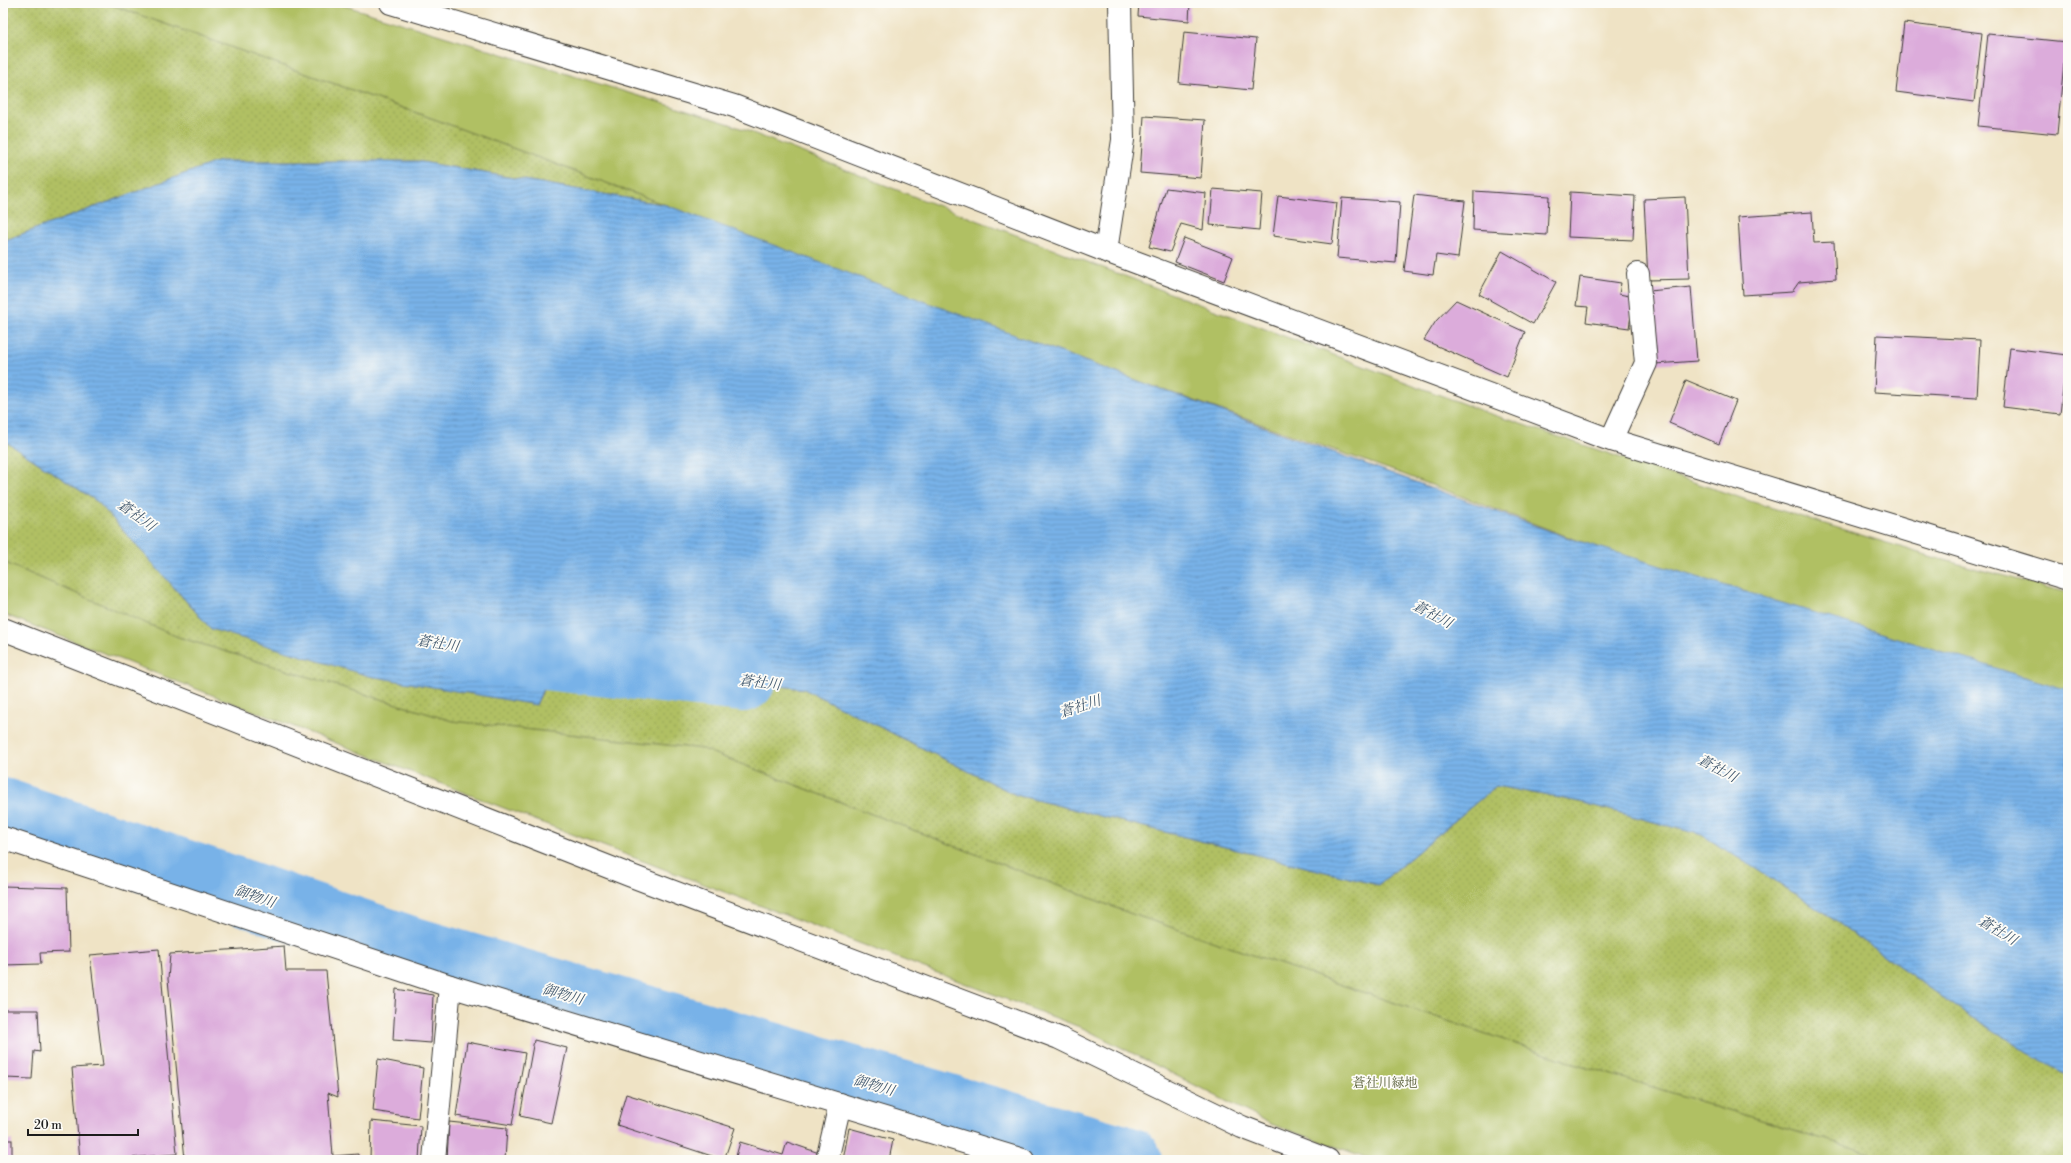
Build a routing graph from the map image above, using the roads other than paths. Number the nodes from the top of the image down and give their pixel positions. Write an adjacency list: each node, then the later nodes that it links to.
1 (391, 3): 3 (street)
2 (1120, 3): 3 (street)
3 (1106, 251): 5 (street)
4 (1638, 274): 5 (street)
5 (1611, 440): 6 (street)
6 (2067, 578)
7 (3, 629): 14 (street)
8 (3, 838): 9 (street)
9 (450, 986): 10 (street); 11 (street)
10 (840, 1104): 12 (street); 13 (street)
11 (434, 1160)
12 (828, 1160)
13 (1023, 1160)
14 (1328, 1160)

